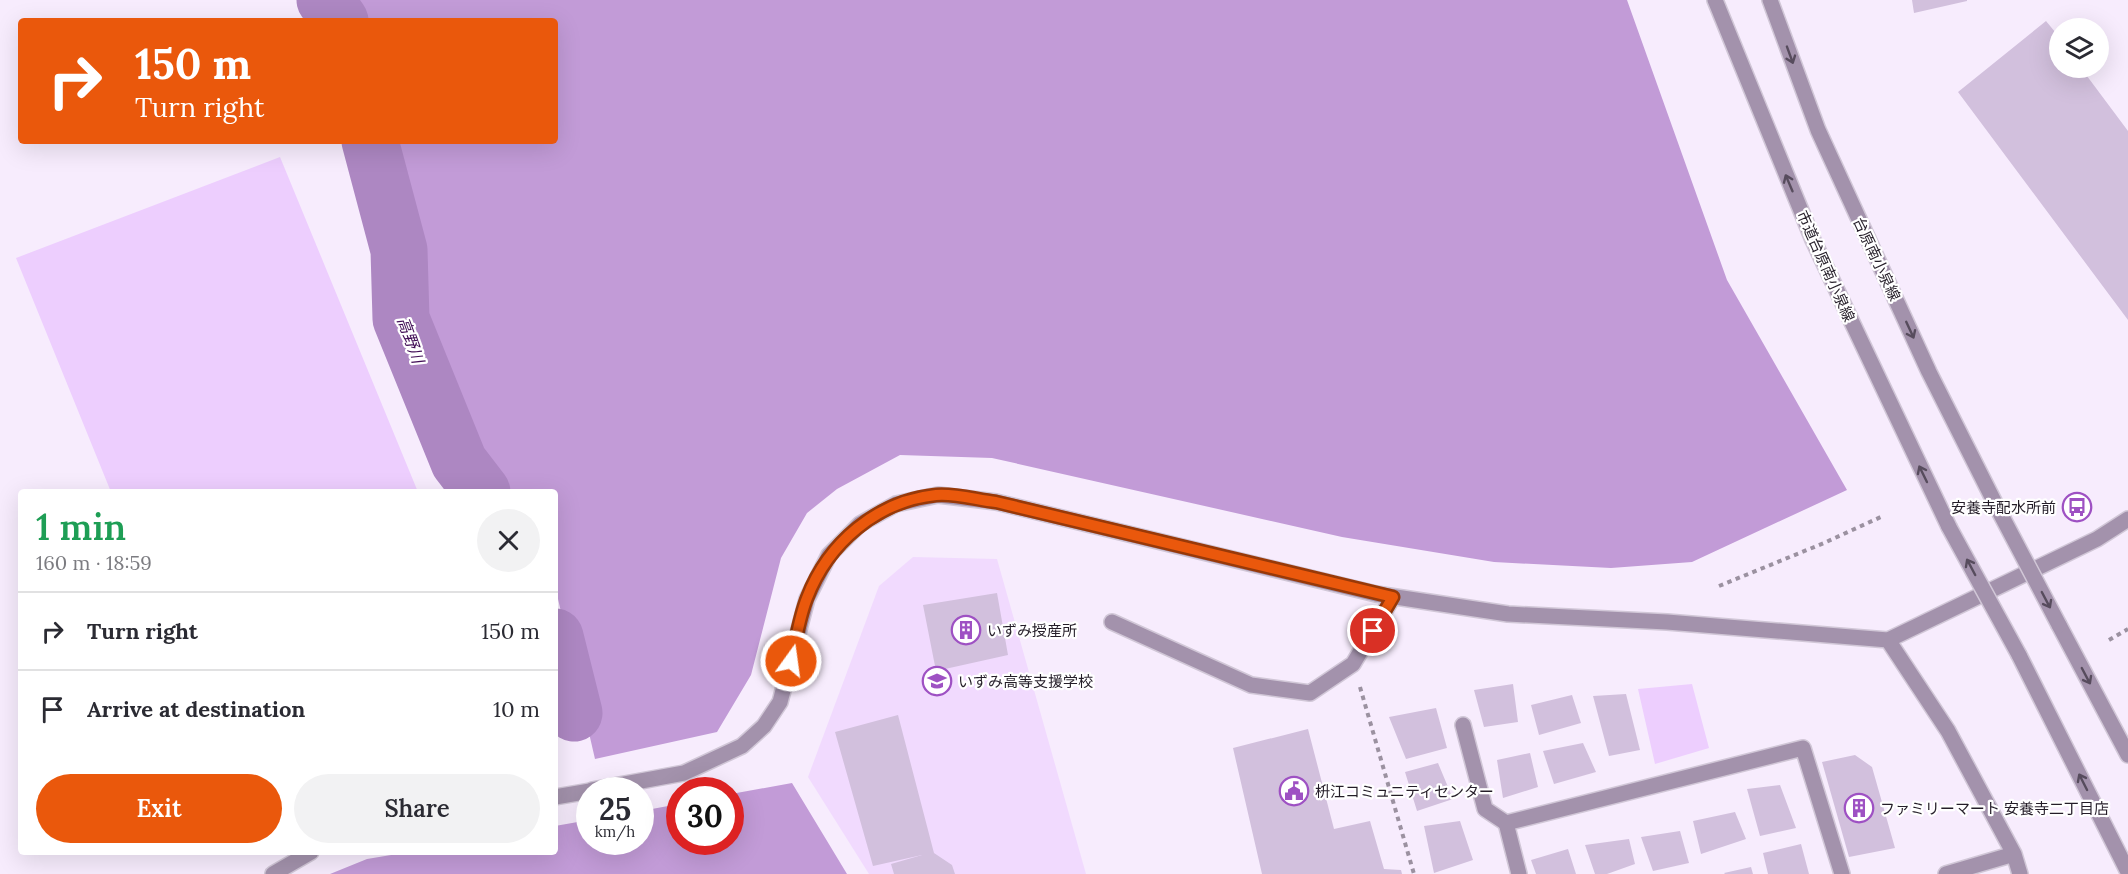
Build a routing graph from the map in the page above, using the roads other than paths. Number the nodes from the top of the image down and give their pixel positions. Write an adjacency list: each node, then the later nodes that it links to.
1 (1716, 0): 15 (street, 市道台原南小泉線, one-way to 1, bridge)
2 (1770, 0): 8 (street, 台原南小泉線, one-way to 8, bridge)
3 (2128, 519): 6 (street)
4 (1393, 597): 5 (street); 6 (street); 9 (street)
5 (1112, 622)
6 (1888, 640): 13 (street)
7 (1463, 725): 12 (street)
8 (2128, 755)
9 (654, 779)
10 (576, 794): 11 (street)
11 (558, 796)
12 (1506, 823): 17 (street); 18 (street)
13 (2014, 854): 19 (street); 20 (street)
14 (305, 855): 16 (street)
15 (2128, 872)
16 (273, 874)
17 (1519, 874)
18 (1842, 874)
19 (1946, 874)
20 (2020, 874)

